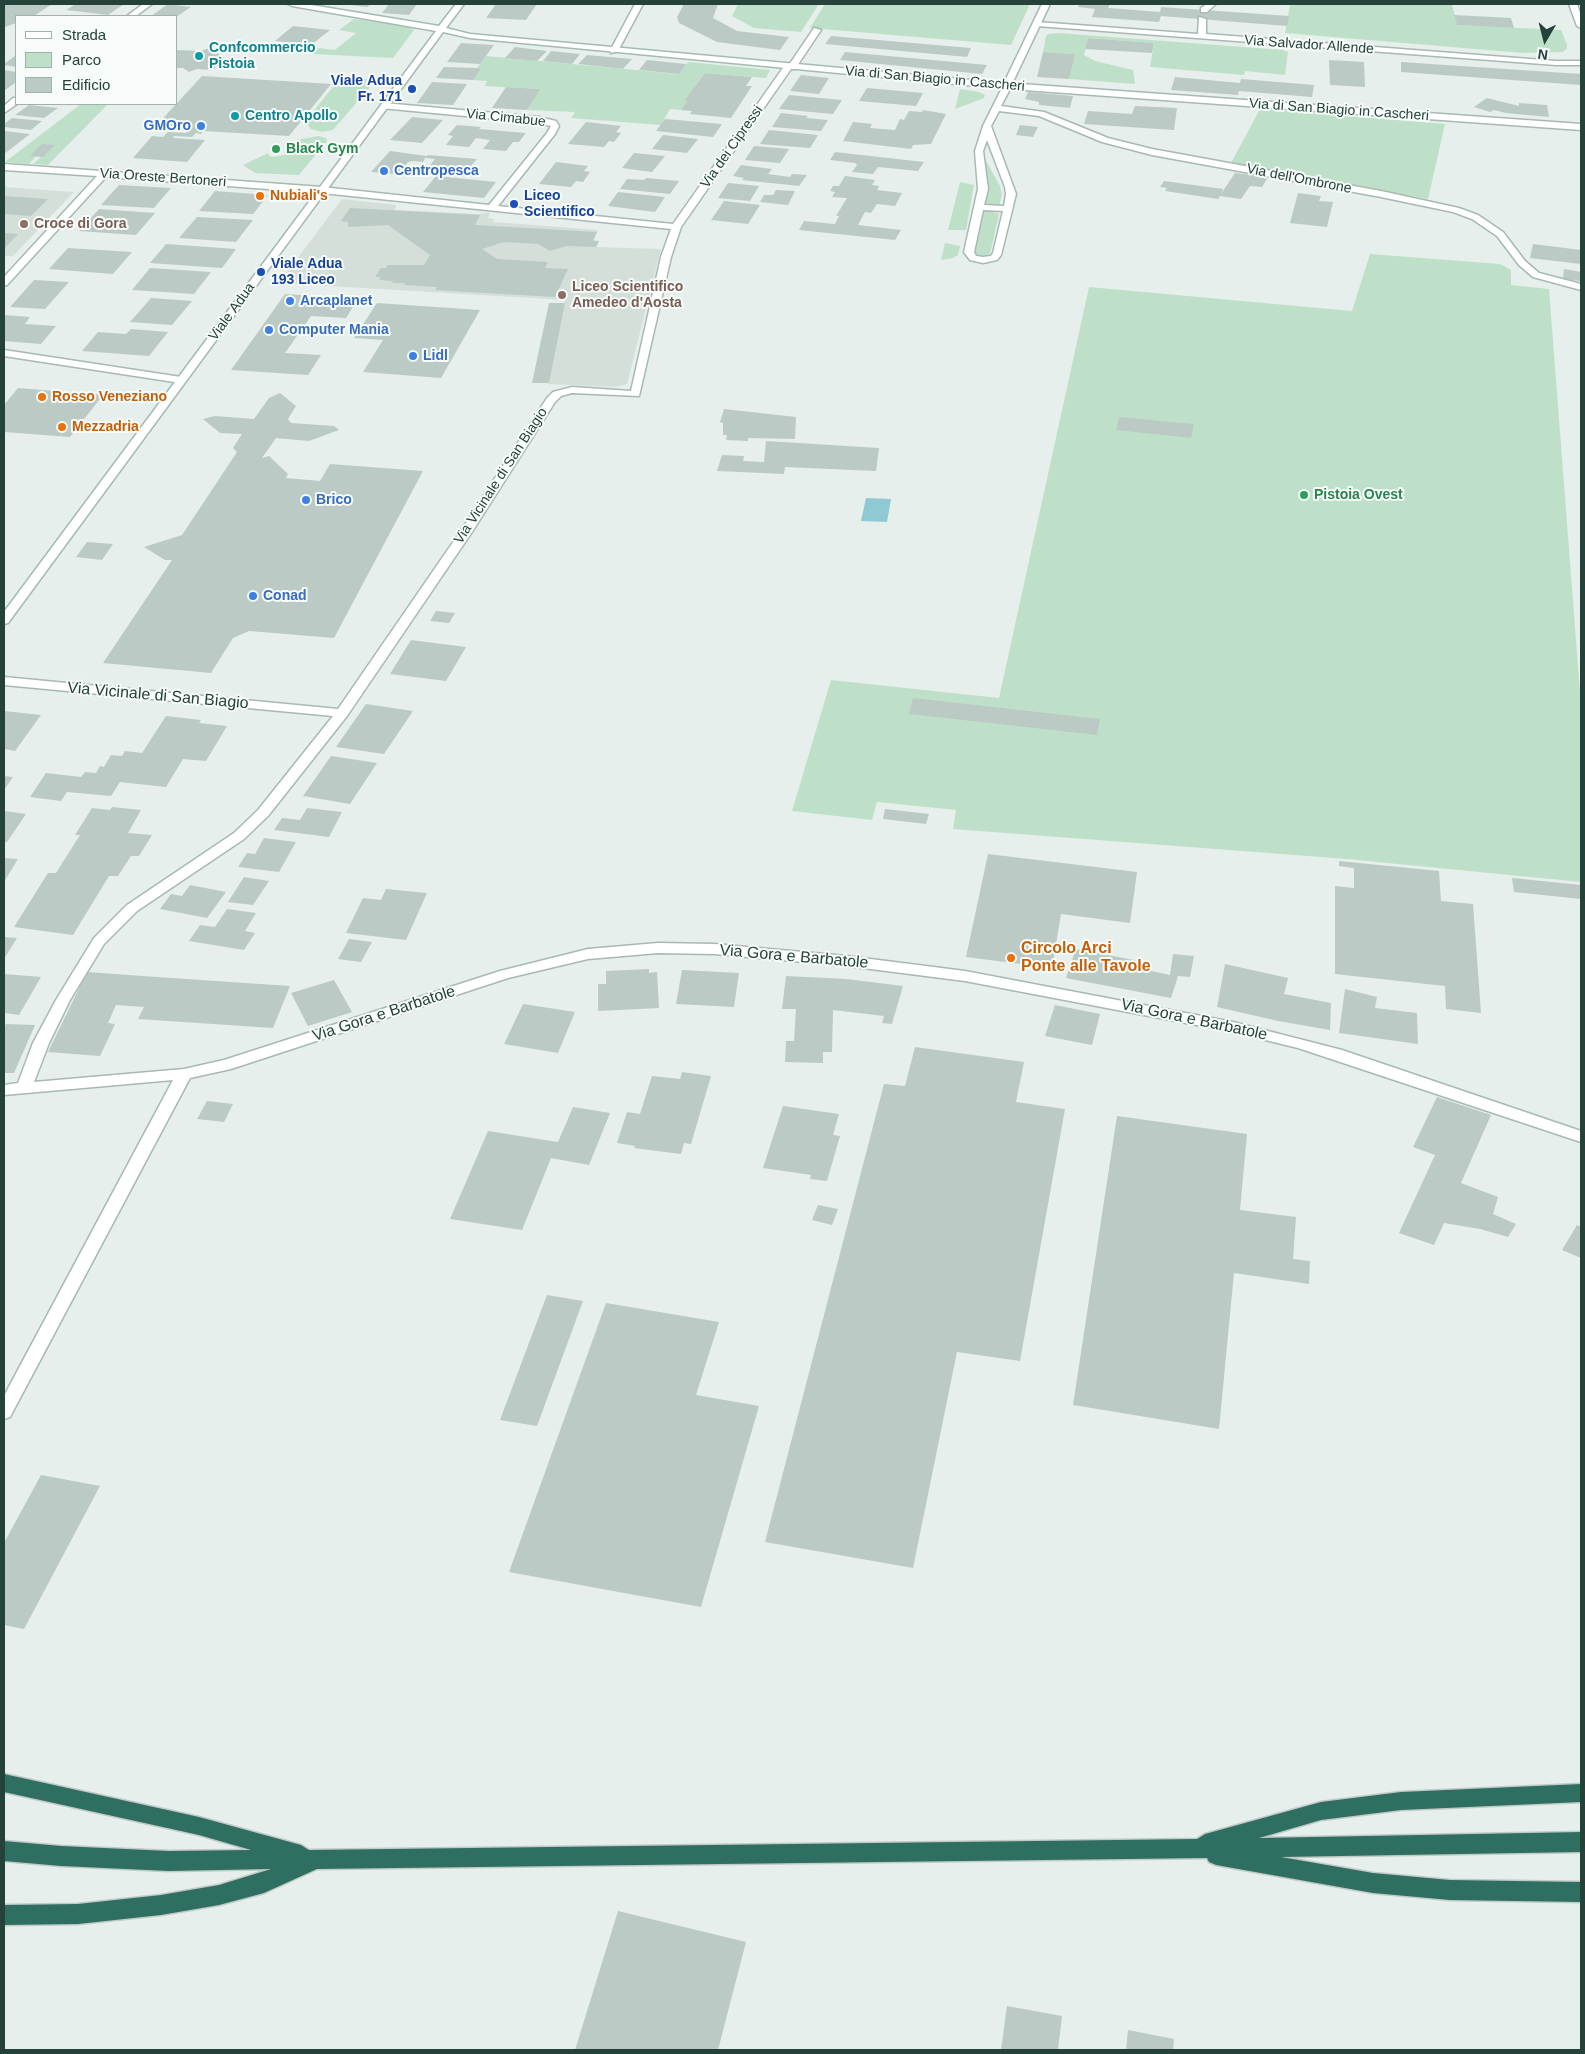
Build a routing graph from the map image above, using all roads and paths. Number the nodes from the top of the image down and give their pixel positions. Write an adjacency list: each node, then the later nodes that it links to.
1 (148, 4): 7 (street)
2 (292, 4): 12 (street, Via di San Biagio in Cascheri)
3 (460, 4): 12 (street, Viale Adua)
4 (639, 4): 15 (street)
5 (1046, 4): 10 (street)
6 (1573, 4): 11 (street)
7 (132, 15)
8 (1202, 19): 14 (street)
9 (1212, 20): 14 (street)
10 (1038, 24): 14 (street, Via Salvador Allende); 18 (street)
11 (1581, 26)
12 (441, 28): 15 (street, Via di San Biagio in Cascheri); 20 (street, Viale Adua)
13 (816, 30): 17 (street, Via dei Cipressi)
14 (1202, 33): 16 (street, Via Salvador Allende)
15 (614, 51): 17 (street, Via di San Biagio in Cascheri)
16 (1581, 63)
17 (790, 67): 18 (street, Via di San Biagio in Cascheri); 31 (street, Via dei Cipressi)
18 (1007, 86): 21 (street); 24 (street, Via di San Biagio in Cascheri)
19 (15, 101): 22 (street)
20 (384, 106): 27 (street, Viale Adua); 28 (street, Via Cimabue)
21 (996, 108): 23 (street); 33 (street, Via dell'Ombrone)
22 (4, 110)
23 (987, 126): 29 (street); 30 (street)
24 (1581, 127)
25 (4, 167): 26 (street, Via Oreste Bertoneri)
26 (104, 174): 27 (street, Via Oreste Bertoneri); 32 (street)
27 (322, 190): 28 (street); 35 (street, Viale Adua)
28 (492, 207): 31 (street)
29 (979, 207): 30 (street); 30 (street)
30 (1008, 208)
31 (676, 227): 38 (street, Via Vicinale di San Biagio)
32 (4, 282)
33 (1581, 287)
34 (4, 353): 35 (street)
35 (181, 380): 36 (street, Viale Adua)
36 (4, 620)
37 (4, 682): 38 (street, Via Vicinale di San Biagio)
38 (342, 713): 40 (street, Via Vicinale di San Biagio)
39 (184, 1074): 40 (street, Via Gora e Barbatole); 42 (street, Via Gora e Barbatole); 43 (street)
40 (24, 1088): 41 (street, Via Gora e Barbatole)
41 (4, 1090)
42 (1581, 1137)
43 (4, 1412)
44 (4, 1783): 49 (highway)
45 (1581, 1793): 47 (highway)
46 (1581, 1842): 47 (highway)
47 (1185, 1850): 49 (highway); 50 (highway)
48 (4, 1851): 49 (highway)
49 (317, 1859): 51 (highway)
50 (1581, 1892)
51 (4, 1914)

